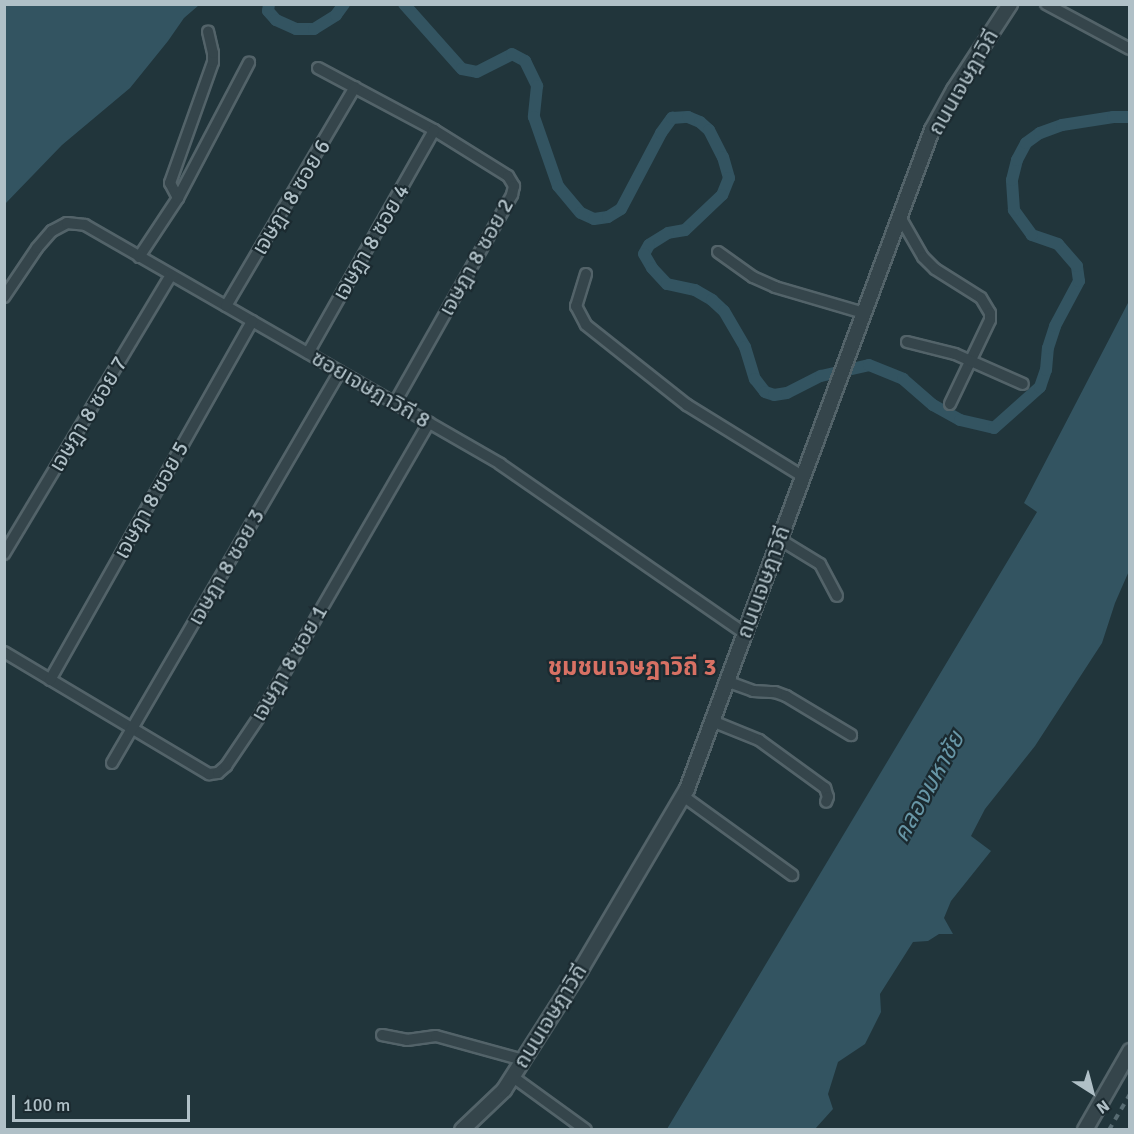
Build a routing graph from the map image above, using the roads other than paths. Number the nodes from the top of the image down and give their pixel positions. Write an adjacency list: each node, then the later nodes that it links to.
1 (1011, 4): 12 (street, ถนนเจษฎาวิถี)
2 (1046, 4): 4 (street)
3 (208, 32): 9 (street)
4 (1130, 49)
5 (249, 63): 10 (street)
6 (318, 68): 7 (street, เจษฎา 8 ซอย 2)
7 (355, 87): 8 (street, เจษฎา 8 ซอย 2); 18 (street, เจษฎา 8 ซอย 6)
8 (434, 130): 22 (street, เจษฎา 8 ซอย 4); 26 (street, เจษฎา 8 ซอย 2)
9 (184, 138): 10 (street); 11 (street)
10 (205, 147): 11 (street)
11 (178, 198): 14 (street)
12 (900, 216): 19 (street, ถนนเจษฎาวิถี); 23 (street)
13 (718, 252): 19 (street)
14 (139, 256): 16 (street, ซอยเจษฎาวิถี 8); 17 (street, ซอยเจษฎาวิถี 8)
15 (586, 274): 29 (street)
16 (171, 275): 18 (street, ซอยเจษฎาวิถี 8); 31 (street, เจษฎา 8 ซอย 7)
17 (4, 297)
18 (226, 306): 20 (street, ซอยเจษฎาวิถี 8)
19 (864, 313): 29 (street, ถนนเจษฎาวิถี)
20 (252, 321): 22 (street, ซอยเจษฎาวิถี 8); 35 (street, เจษฎา 8 ซอย 5)
21 (907, 342): 23 (street)
22 (308, 353): 24 (street, ซอยเจษฎาวิถี 8)
23 (970, 361): 25 (street); 27 (street)
24 (340, 371): 26 (street, ซอยเจษฎาวิถี 8); 38 (street, เจษฎา 8 ซอย 3)
25 (1023, 384)
26 (395, 403): 28 (street, ซอยเจษฎาวิถี 8)
27 (950, 404)
28 (429, 422): 33 (street, ซอยเจษฎาวิถี 8); 38 (street, เจษฎา 8 ซอย 1)
29 (802, 476): 30 (street, ถนนเจษฎาวิถี)
30 (779, 539): 32 (street); 33 (street, ถนนเจษฎาวิถี)
31 (4, 554)
32 (837, 596)
33 (744, 633): 36 (street, ถนนเจษฎาวิถี)
34 (4, 652): 35 (street)
35 (50, 680): 38 (street, เจษฎา 8 ซอย 1)
36 (726, 681): 37 (street, ถนนเจษฎาวิถี); 39 (street)
37 (712, 722): 41 (street, ถนนเจษฎาวิถี); 42 (street)
38 (133, 728): 40 (street, เจษฎา 8 ซอย 3)
39 (851, 735)
40 (112, 763)
41 (683, 796): 43 (street); 46 (street, ถนนเจษฎาวิถี)
42 (826, 802)
43 (792, 875)
44 (382, 1035): 46 (street)
45 (1130, 1051): 50 (street)
46 (523, 1060): 47 (street, ถนนเจษฎาวิถี)
47 (513, 1077): 48 (street, ถนนเจษฎาวิถี); 49 (street)
48 (462, 1130)
49 (586, 1130)
50 (1085, 1130)

